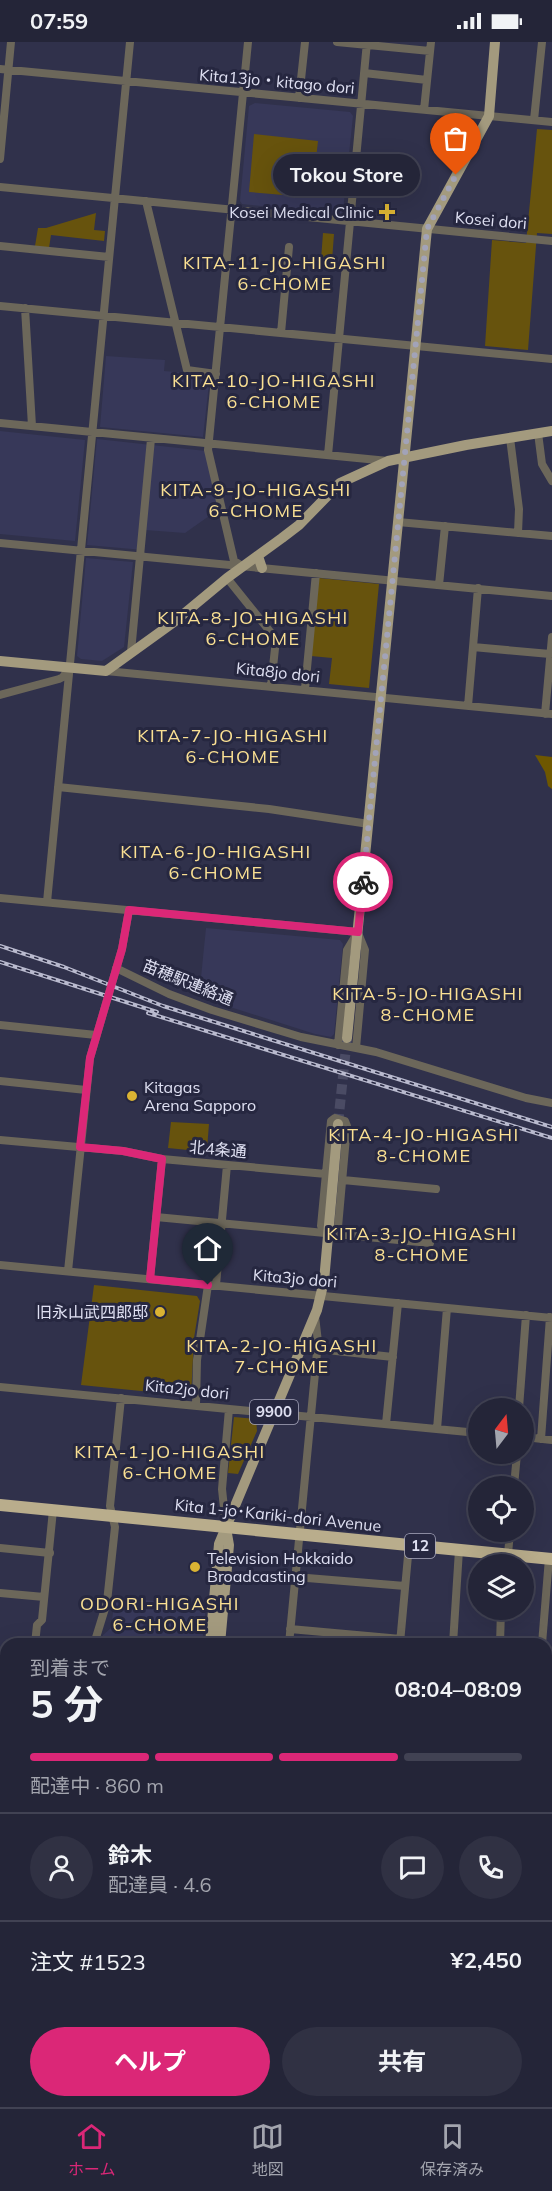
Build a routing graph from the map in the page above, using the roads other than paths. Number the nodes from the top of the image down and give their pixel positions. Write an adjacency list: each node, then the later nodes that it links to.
1 (11, 42): 10 (street)
2 (130, 42): 13 (street)
3 (248, 42): 14 (street)
4 (305, 42): 15 (street)
5 (337, 42): 8 (street)
6 (495, 42): 18 (main road)
7 (542, 42): 19 (street)
8 (367, 44): 9 (street); 11 (street)
9 (431, 46): 12 (street)
10 (4, 69): 13 (street, Kita13jo・kitago dori); 21 (street)
11 (364, 74): 12 (street); 16 (street)
12 (427, 80): 17 (street)
13 (126, 81): 14 (street, Kita13jo・kitago dori); 23 (street)
14 (244, 93): 15 (street, Kita13jo・kitago dori); 25 (street)
15 (299, 98): 16 (street, Kita13jo・kitago dori)
16 (361, 104): 17 (street, Kita13jo・kitago dori); 26 (street)
17 (424, 110): 18 (street, Kita13jo・kitago dori)
18 (489, 116): 19 (street, Kita13jo・kitago dori); 27 (main road)
19 (534, 120): 20 (street, Kita13jo・kitago dori)
20 (552, 122)
21 (0, 159)
22 (0, 188): 23 (street, Kosei dori)
23 (115, 198): 24 (street, Kosei dori); 31 (street)
24 (146, 201): 25 (street, Kosei dori); 35 (street)
25 (232, 210): 26 (street, Kosei dori); 36 (street)
26 (350, 222): 27 (street, Kosei dori); 38 (street)
27 (427, 229): 28 (street, Kosei dori); 39 (main road)
28 (552, 241)
29 (0, 246): 31 (street)
30 (289, 247): 37 (street)
31 (109, 257): 34 (street)
32 (0, 306): 33 (street)
33 (25, 308): 34 (street); 43 (street)
34 (103, 315): 35 (street); 45 (street)
35 (176, 323): 36 (street); 41 (street)
36 (221, 327): 37 (street); 41 (street)
37 (281, 333): 38 (street)
38 (338, 338): 39 (street); 50 (street)
39 (415, 345): 40 (street); 51 (main road)
40 (552, 360)
41 (216, 374): 49 (street)
42 (0, 423): 43 (street)
43 (32, 426): 45 (street)
44 (552, 431): 46 (main road)
45 (93, 432): 48 (street); 59 (street)
46 (538, 433): 47 (main road); 53 (street)
47 (510, 438): 51 (main road); 56 (street)
48 (151, 439): 49 (street); 60 (street)
49 (209, 444): 50 (street); 62 (street)
50 (328, 456): 52 (street)
51 (403, 459): 52 (main road); 54 (main road)
52 (388, 461): 61 (main road)
53 (552, 481)
54 (398, 522): 55 (street); 66 (main road)
55 (445, 526): 56 (street); 67 (street)
56 (518, 532): 57 (street)
57 (552, 536)
58 (0, 543): 59 (street)
59 (81, 551): 60 (street); 75 (street)
60 (140, 556): 62 (street); 72 (street)
61 (258, 556): 62 (main road); 63 (main road)
62 (243, 566): 63 (street); 65 (main road)
63 (262, 568): 64 (street)
64 (316, 573): 66 (street); 78 (street)
65 (227, 578): 72 (main road); 77 (street)
66 (392, 580): 67 (street); 80 (main road)
67 (439, 585): 68 (street)
68 (478, 588): 69 (street); 71 (street)
69 (552, 596)
70 (552, 637): 73 (street)
71 (473, 647): 73 (street); 81 (street)
72 (130, 652): 76 (main road)
73 (550, 654): 82 (street)
74 (0, 661): 75 (main road, Kita8jo dori)
75 (69, 668): 76 (main road, Kita8jo dori); 79 (street); 83 (street)
76 (106, 671): 77 (street, Kita8jo dori)
77 (271, 686): 78 (street, Kita8jo dori)
78 (305, 690): 80 (street, Kita8jo dori)
79 (0, 694)
80 (381, 698): 81 (street, Kita8jo dori); 84 (main road)
81 (468, 706): 82 (street, Kita8jo dori)
82 (548, 714)
83 (58, 787): 84 (street); 86 (street)
84 (369, 824): 88 (main road)
85 (0, 898): 86 (street)
86 (47, 902): 87 (street)
87 (129, 910): 88 (street); 89 (street)
88 (358, 932): 92 (main road); 93 (street); 94 (street)
89 (116, 968): 91 (street, 苗穂駅連絡通); 93 (street, 苗穂駅連絡通)
90 (0, 1025): 91 (street)
91 (96, 1035): 96 (street, 苗穂駅連絡通)
92 (347, 1038)
93 (338, 1045): 94 (street, 苗穂駅連絡通)
94 (356, 1048): 97 (street)
95 (0, 1081): 96 (street)
96 (86, 1090): 100 (street, 苗穂駅連絡通)
97 (552, 1103)
98 (338, 1124): 108 (main road, 9900)
99 (0, 1140): 100 (street, 北4条通)
100 (80, 1147): 101 (street, 北4条通); 111 (street, 苗穂駅連絡通)
101 (162, 1159): 102 (street, 北4条通); 106 (street)
102 (228, 1165): 103 (street, 北4条通); 107 (street)
103 (326, 1174): 104 (street); 108 (street)
104 (343, 1180): 105 (street); 108 (street)
105 (436, 1189)
106 (156, 1217): 107 (street); 112 (street)
107 (222, 1224): 108 (street); 113 (street)
108 (329, 1234): 109 (street); 114 (main road, 9900)
109 (430, 1243)
110 (0, 1265): 111 (street, Kita3jo dori)
111 (68, 1271): 112 (street, Kita3jo dori)
112 (150, 1279): 113 (street, Kita3jo dori)
113 (212, 1285): 114 (street, Kita3jo dori); 125 (street)
114 (321, 1296): 115 (street, Kita3jo dori); 117 (main road, 9900)
115 (398, 1303): 116 (street, Kita3jo dori); 121 (street)
116 (447, 1308): 118 (street, Kita3jo dori); 130 (street)
117 (315, 1314): 120 (street); 127 (main road, 9900)
118 (526, 1315): 119 (street, Kita3jo dori); 124 (street)
119 (551, 1317): 133 (street)
120 (317, 1349): 121 (street); 128 (street)
121 (393, 1357): 129 (street)
122 (0, 1387): 123 (street, Kita2jo dori)
123 (121, 1398): 125 (street, Kita2jo dori); 137 (street)
124 (520, 1398)
125 (196, 1405): 126 (street, Kita2jo dori)
126 (229, 1409): 127 (street, Kita2jo dori); 138 (street)
127 (274, 1413): 128 (street, Kita2jo dori); 138 (main road, 9900)
128 (311, 1417): 129 (street, Kita2jo dori); 139 (street)
129 (386, 1424): 130 (street, Kita2jo dori)
130 (437, 1429): 131 (street, Kita2jo dori)
131 (468, 1432)
132 (534, 1438): 133 (street)
133 (541, 1439): 134 (street)
134 (552, 1440)
135 (0, 1506): 136 (highway, Kita 1-jo･Kariki-dori Avenue / 12)
136 (53, 1510): 137 (highway, Kita 1-jo･Kariki-dori Avenue / 12); 143 (street)
137 (113, 1516): 138 (highway, Kita 1-jo･Kariki-dori Avenue / 12); 154 (street)
138 (226, 1527): 139 (highway, Kita 1-jo･Kariki-dori Avenue / 12); 155 (main road); 156 (main road)
139 (299, 1534): 140 (highway, Kita 1-jo･Kariki-dori Avenue / 12); 147 (street)
140 (409, 1545): 142 (highway, Kita 1-jo･Kariki-dori Avenue / 12); 148 (street)
141 (0, 1548): 143 (street)
142 (459, 1550): 144 (highway, Kita 1-jo･Kariki-dori Avenue / 12); 160 (street)
143 (50, 1553): 150 (street)
144 (482, 1554)
145 (534, 1558): 146 (highway, Kita 1-jo･Kariki-dori Avenue / 12)
146 (550, 1558): 162 (street)
147 (295, 1577): 148 (street); 152 (street)
148 (405, 1586): 159 (street)
149 (0, 1593): 150 (street)
150 (44, 1598): 153 (street)
151 (501, 1620): 161 (street)
152 (290, 1629): 157 (street); 158 (street)
153 (36, 1638)
154 (96, 1638)
155 (211, 1638)
156 (221, 1638)
157 (289, 1638)
158 (372, 1638)
159 (400, 1638)
160 (453, 1638)
161 (500, 1638)
162 (543, 1638)

